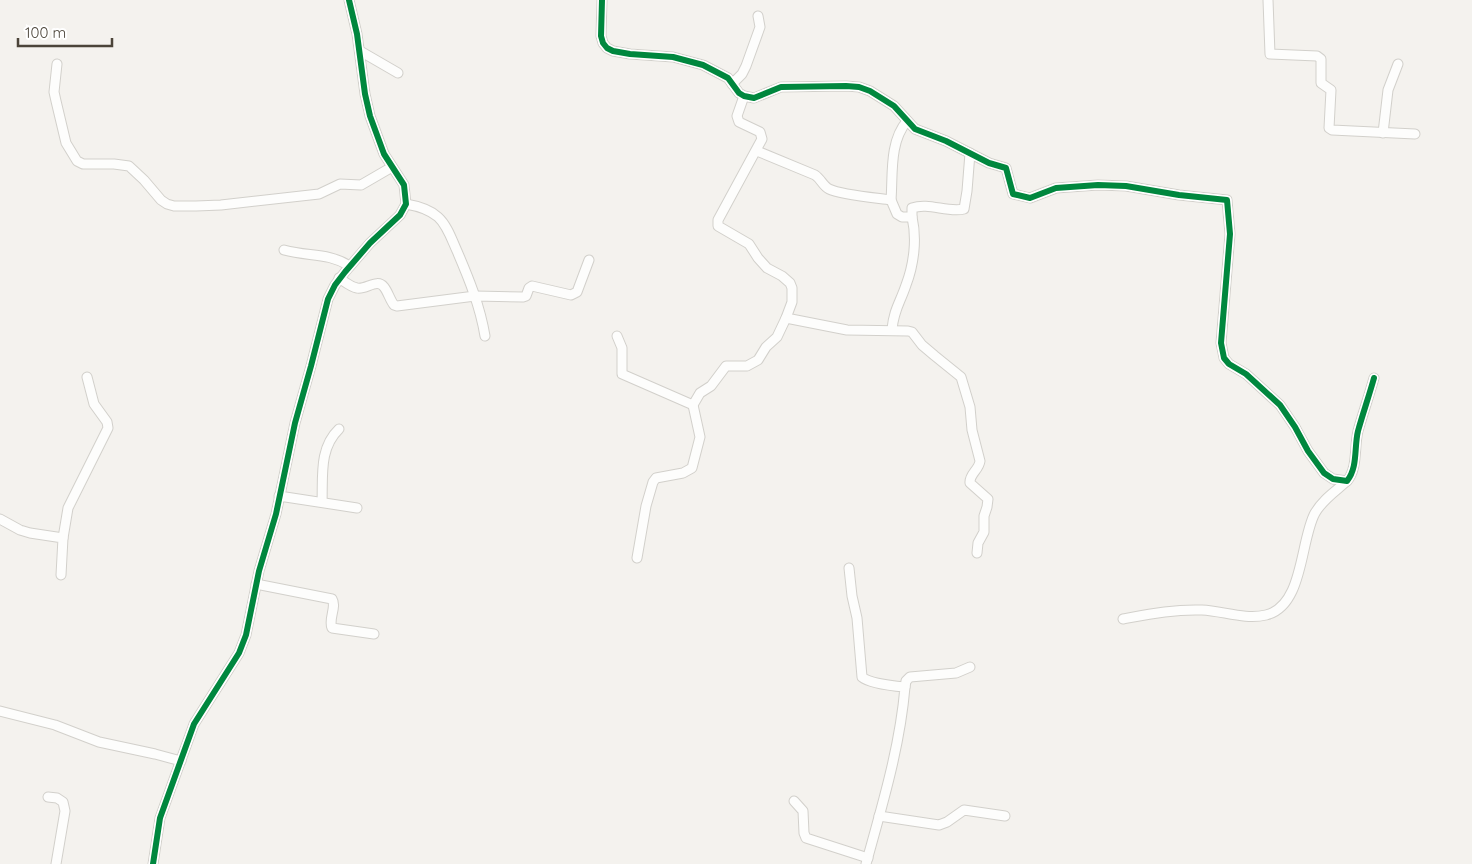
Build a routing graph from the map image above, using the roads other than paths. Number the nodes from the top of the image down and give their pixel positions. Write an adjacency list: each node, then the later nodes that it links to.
1 (349, 0): 5 (street)
2 (602, 0): 9 (street)
3 (1268, 0): 12 (street)
4 (758, 16): 9 (street)
5 (360, 52): 8 (street); 16 (street)
6 (58, 64): 16 (street)
7 (1398, 64): 12 (street)
8 (398, 73)
9 (732, 84): 10 (street)
10 (744, 96): 11 (street); 14 (street)
11 (907, 121): 15 (street); 17 (street)
12 (1383, 133): 13 (street)
13 (1415, 134)
14 (757, 151): 17 (street); 25 (street)
15 (970, 153): 19 (street); 33 (street)
16 (392, 167): 18 (street)
17 (891, 200): 19 (street)
18 (406, 204): 22 (street); 24 (street)
19 (912, 217): 26 (street)
20 (284, 250): 22 (street)
21 (589, 260): 24 (street)
22 (350, 266): 23 (street)
23 (339, 278): 24 (street); 34 (street)
24 (475, 296): 27 (street)
25 (786, 318): 26 (street); 31 (street)
26 (892, 329): 39 (street)
27 (485, 336)
28 (617, 336): 31 (street)
29 (87, 377): 38 (street)
30 (1374, 378): 33 (street)
31 (693, 405): 40 (street)
32 (339, 429): 35 (street)
33 (1348, 481): 44 (street)
34 (280, 496): 35 (street); 43 (street)
35 (322, 502): 36 (street)
36 (357, 508)
37 (0, 519): 38 (street)
38 (63, 538): 42 (street)
39 (977, 553)
40 (637, 558)
41 (849, 568): 47 (street)
42 (61, 575)
43 (256, 584): 45 (street); 49 (street)
44 (1123, 618)
45 (374, 634)
46 (970, 667): 47 (street)
47 (905, 687): 52 (street)
48 (0, 712): 49 (street)
49 (181, 761): 56 (street)
50 (48, 797): 55 (street)
51 (794, 801): 54 (street)
52 (878, 816): 53 (street); 54 (street)
53 (1005, 816)
54 (867, 861)
55 (56, 864)
56 (153, 864)

